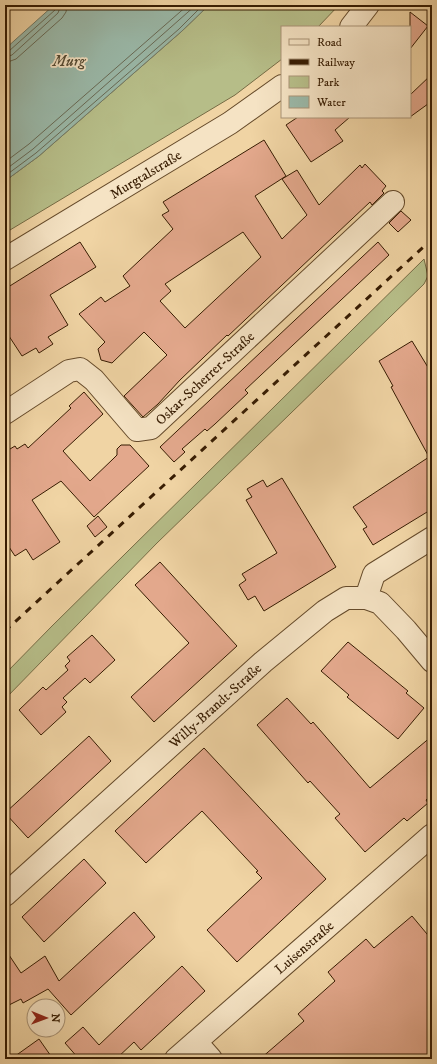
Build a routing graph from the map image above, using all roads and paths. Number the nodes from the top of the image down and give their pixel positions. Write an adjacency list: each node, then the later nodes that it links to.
1 (368, 5): 2 (street)
2 (351, 26)
3 (281, 87): 5 (street, Murgtalstraße)
4 (393, 202): 6 (street, Oskar-Scherrer-Straße)
5 (5, 258)
6 (5, 413)
7 (432, 538): 8 (street)
8 (366, 598): 9 (street, Willy-Brandt-Straße); 11 (street, Willy-Brandt-Straße)
9 (432, 661)
10 (432, 836): 12 (street, Luisenstraße)
11 (5, 895)
12 (196, 1042): 13 (street, Luisenstraße); 14 (street)
13 (176, 1059)
14 (211, 1059)

